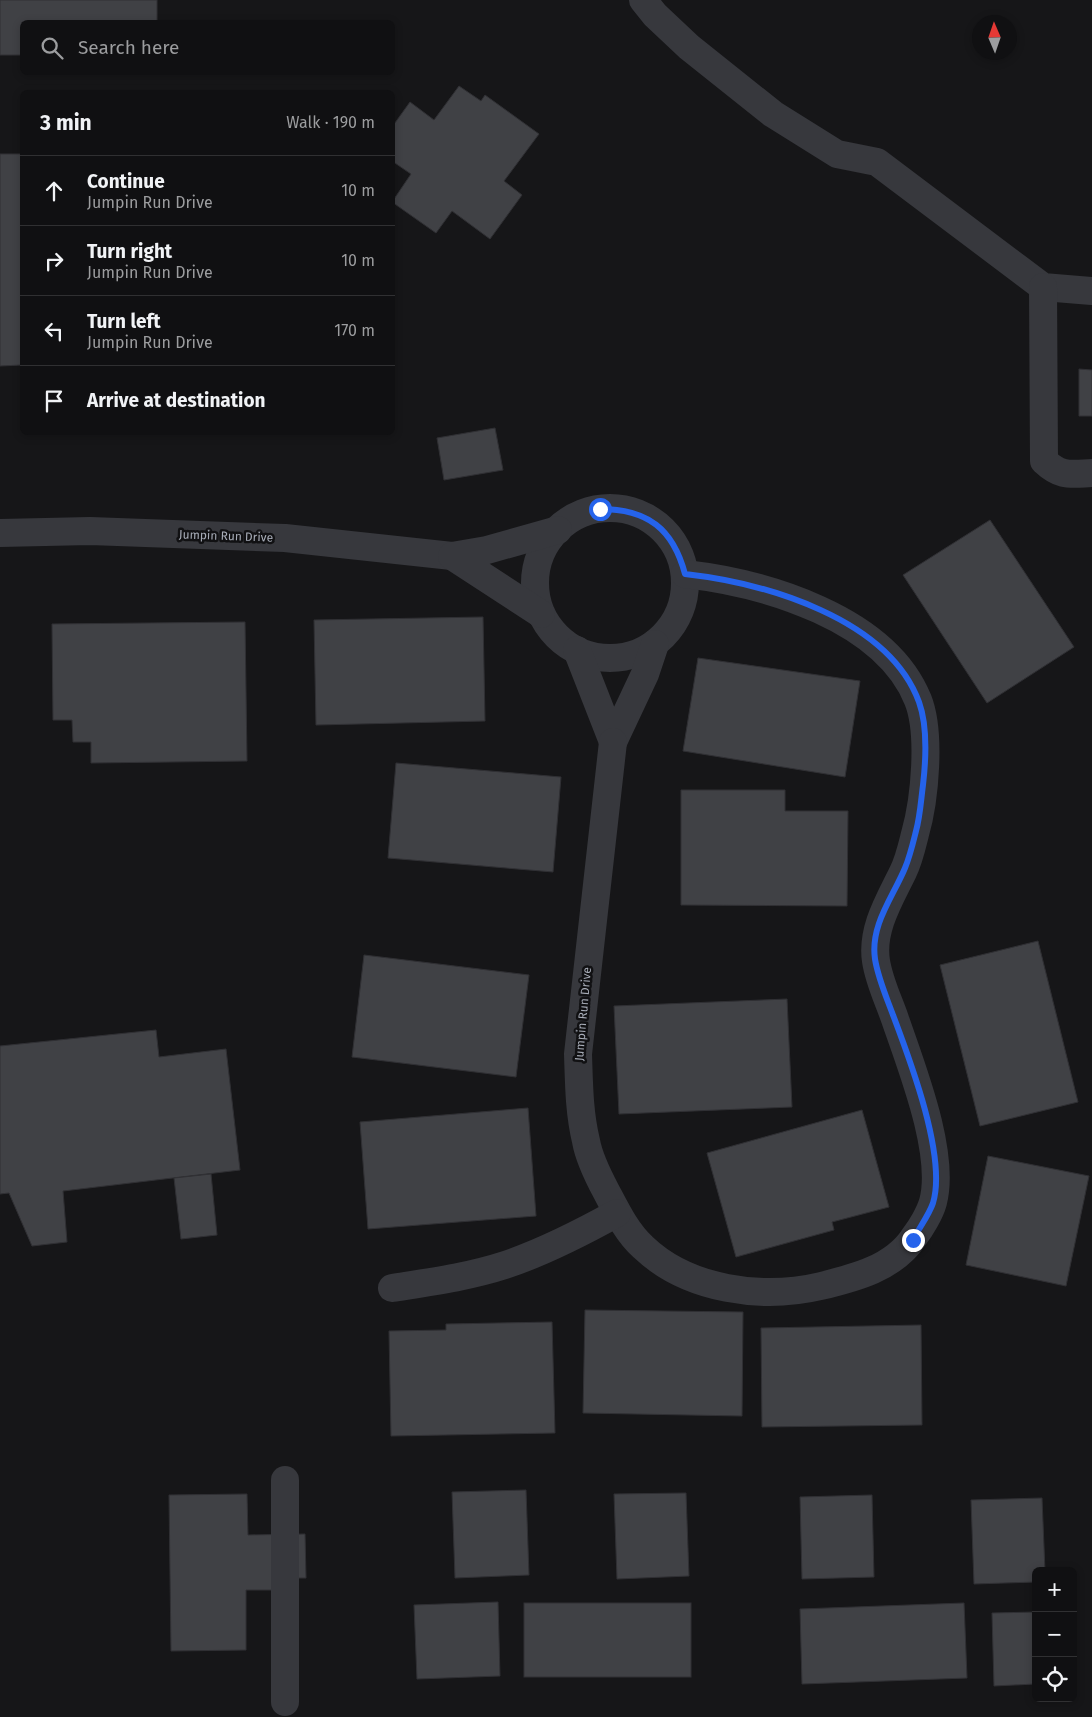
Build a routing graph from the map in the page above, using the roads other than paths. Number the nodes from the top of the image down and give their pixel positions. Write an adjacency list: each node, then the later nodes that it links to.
1 (643, 0): 2 (street)
2 (1043, 287): 3 (street); 4 (street)
3 (1092, 290)
4 (1092, 473)
5 (558, 530): 7 (street, Jumpin Run Drive); 8 (street, Jumpin Run Drive); 9 (street, Jumpin Run Drive)
6 (0, 533): 7 (street, Jumpin Run Drive)
7 (452, 556): 9 (street, Jumpin Run Drive)
8 (685, 574): 10 (street, Jumpin Run Drive); 13 (street, Jumpin Run Drive)
9 (541, 614): 11 (street, Jumpin Run Drive)
10 (655, 644): 11 (street, Jumpin Run Drive); 12 (street, Jumpin Run Drive)
11 (577, 650): 12 (street, Jumpin Run Drive)
12 (613, 742): 13 (street, Jumpin Run Drive)
13 (617, 1213): 14 (street)
14 (392, 1288)
15 (285, 1480): 16 (street)
16 (285, 1702)

